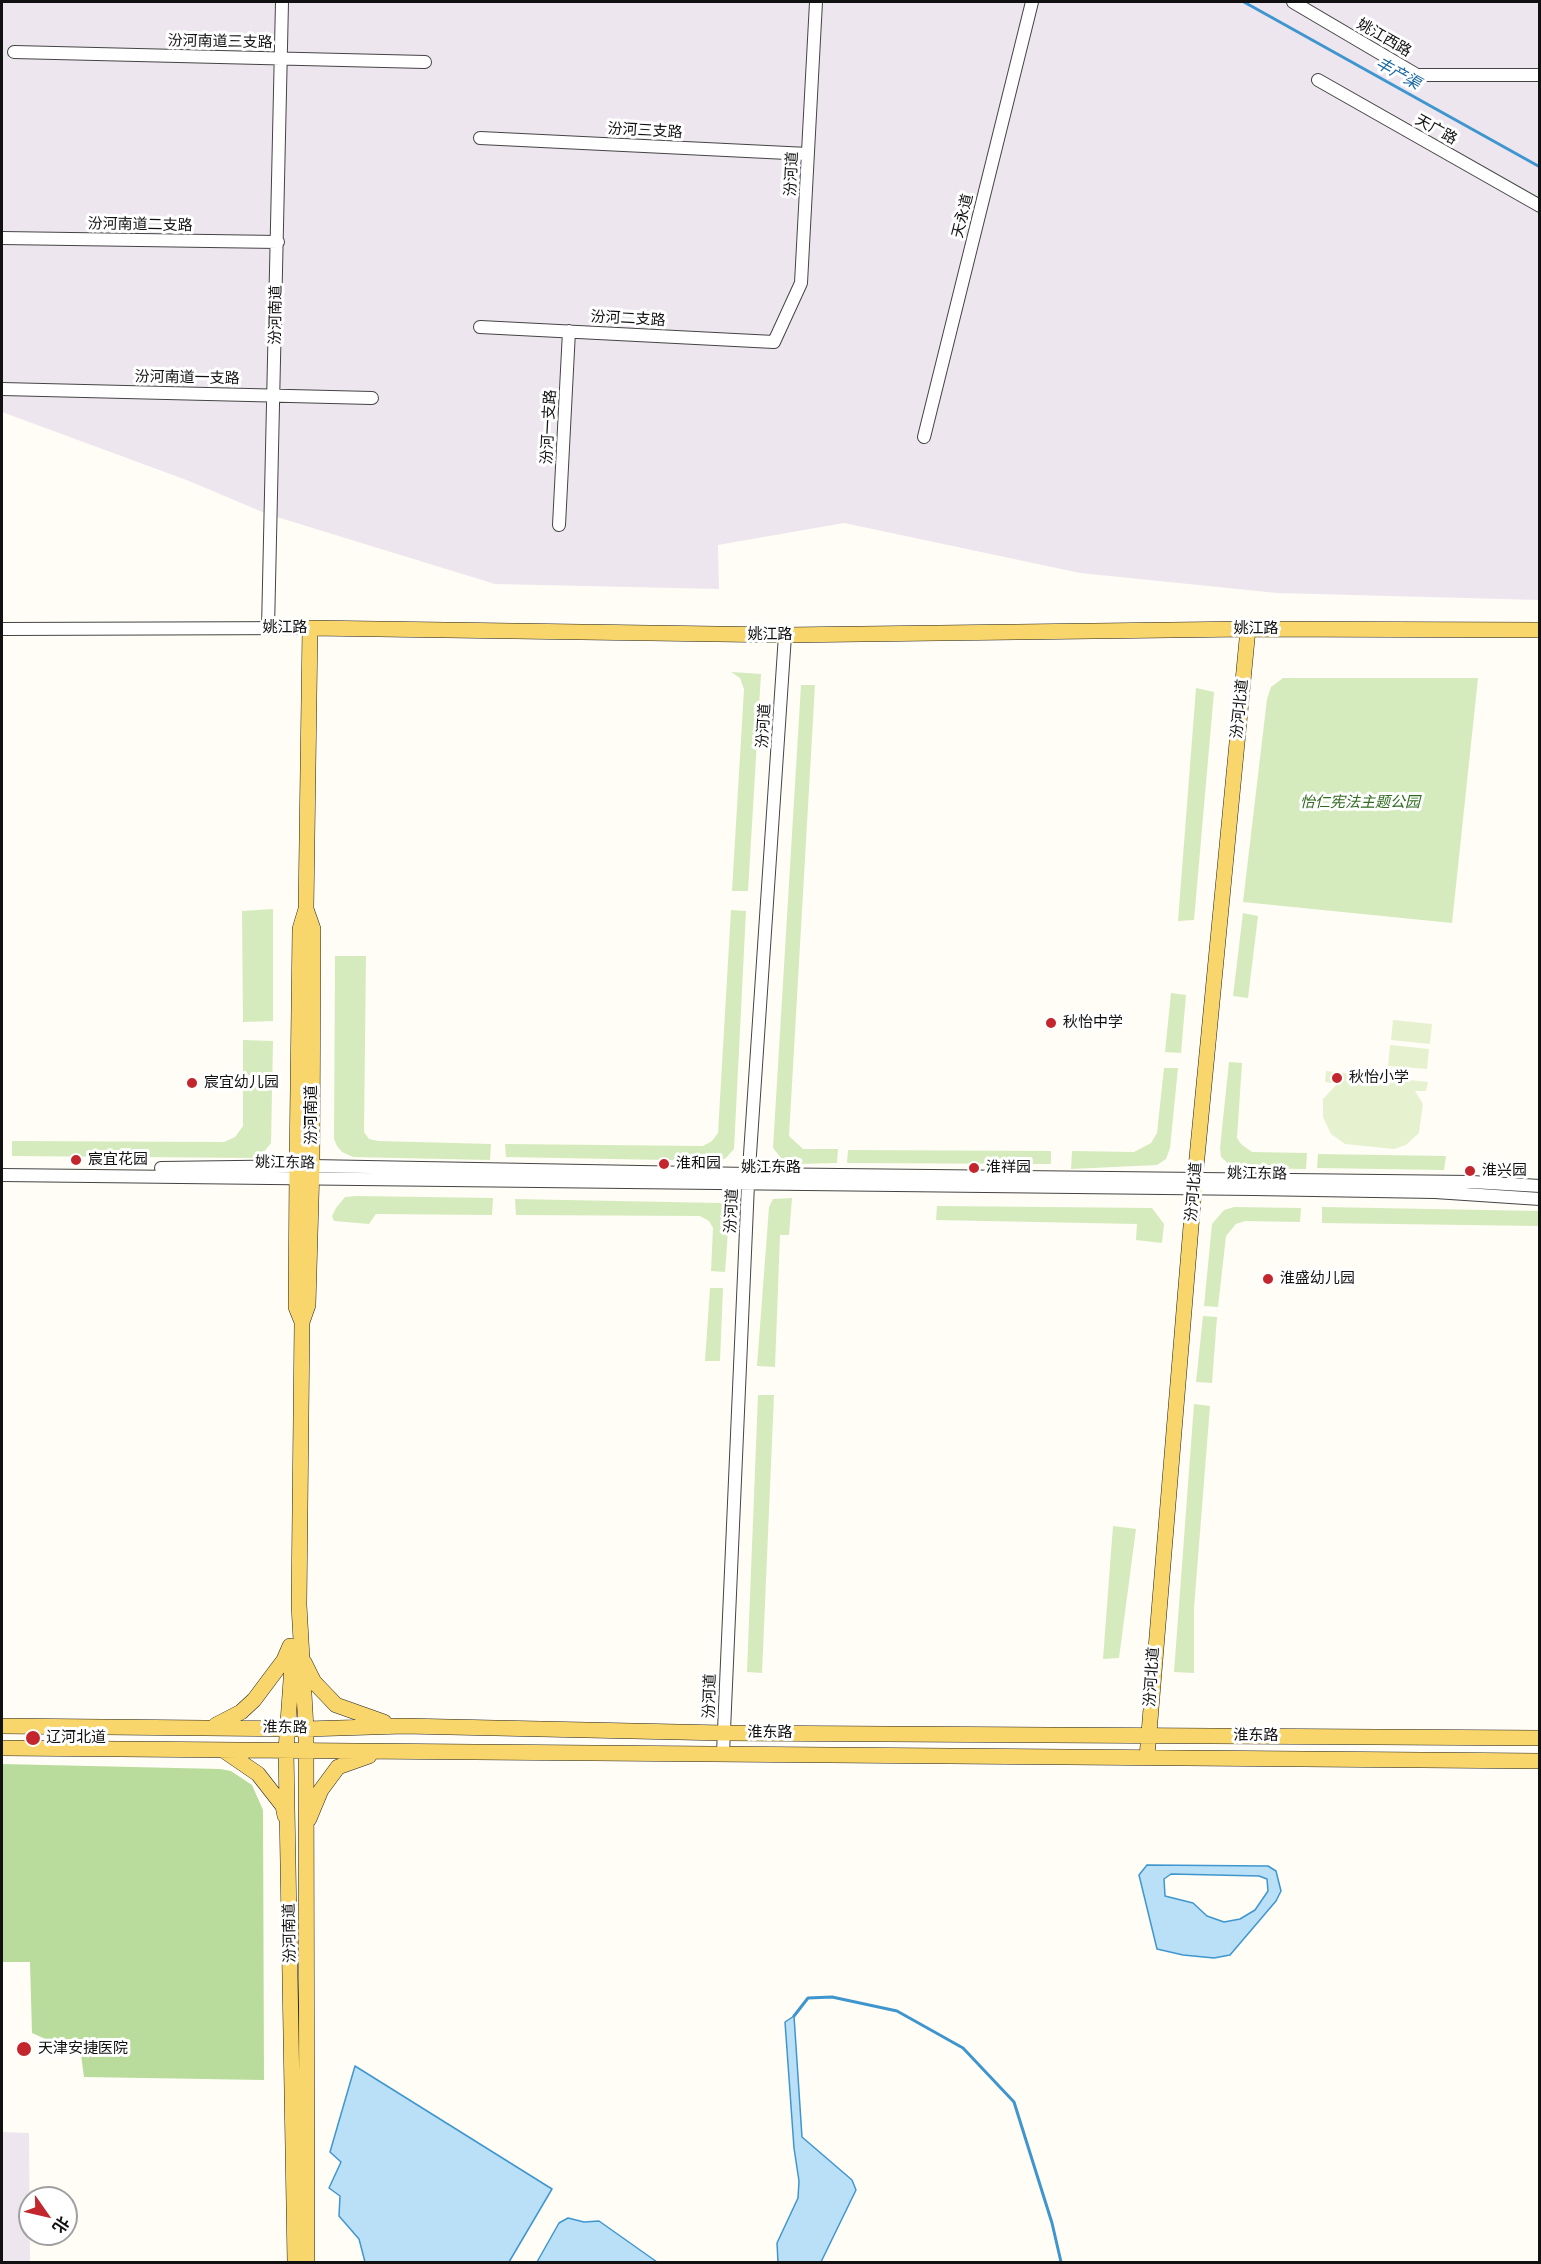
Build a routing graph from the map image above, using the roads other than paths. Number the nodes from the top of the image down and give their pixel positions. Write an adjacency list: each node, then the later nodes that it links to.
1 (282, 2): 6 (street, 汾河南道)
2 (816, 2): 11 (street, 汾河道)
3 (1032, 2): 21 (street, 天永道)
4 (1296, 2): 8 (street, 姚江西路)
5 (14, 52): 6 (street, 汾河南道三支路)
6 (281, 58): 7 (street, 汾河南道三支路); 14 (street, 汾河南道)
7 (425, 62)
8 (1539, 75)
9 (1318, 80): 12 (street, 天广路)
10 (480, 138): 11 (street, 汾河三支路)
11 (808, 154): 17 (street, 汾河道)
12 (1539, 206)
13 (2, 238): 14 (street, 汾河南道二支路)
14 (278, 242): 19 (street, 汾河南道)
15 (480, 327): 16 (street, 汾河二支路)
16 (569, 331): 17 (street, 汾河二支路); 22 (street, 汾河一支路)
17 (774, 342)
18 (2, 389): 19 (street, 汾河南道一支路)
19 (275, 396): 20 (street, 汾河南道一支路); 23 (street, 汾河南道)
20 (372, 398)
21 (924, 438)
22 (558, 525)
23 (268, 628): 24 (street, 姚江路); 25 (street, 姚江路)
24 (309, 628): 28 (main road, 姚江路); 30 (main road, 汾河南道)
25 (2, 629)
26 (1248, 629): 27 (main road, 姚江路); 28 (main road, 姚江路); 33 (main road, 汾河北道)
27 (1539, 630)
28 (785, 635): 32 (street, 汾河道)
29 (2, 1169): 30 (street, 姚江东路)
30 (304, 1172): 31 (street, 姚江东路); 32 (street, 姚江东路); 36 (main road, 汾河南道)
31 (2, 1175)
32 (748, 1179): 33 (street, 姚江东路); 44 (street, 汾河道)
33 (1194, 1183): 34 (street, 姚江东路); 35 (street, 姚江东路); 45 (main road, 汾河北道)
34 (1539, 1186)
35 (1539, 1199)
36 (299, 1605): 37 (main road, 汾河南道); 38 (main road, 汾河南道)
37 (295, 1632): 40 (main road); 42 (main road, 汾河南道)
38 (301, 1655): 41 (main road); 43 (main road, 汾河南道)
39 (2, 1726): 40 (main road, 淮东路)
40 (214, 1726): 42 (main road, 淮东路)
41 (404, 1726): 43 (main road, 淮东路); 44 (main road, 淮东路)
42 (287, 1729): 43 (main road, 淮东路); 49 (main road, 汾河南道)
43 (306, 1729): 50 (main road, 汾河南道)
44 (724, 1733): 45 (main road, 淮东路); 52 (street, 汾河道)
45 (1148, 1735): 46 (main road, 淮东路); 53 (main road, 汾河北道)
46 (1539, 1738)
47 (2, 1748): 48 (main road, 淮东路)
48 (220, 1749): 49 (main road, 淮东路); 56 (main road)
49 (286, 1750): 50 (main road, 淮东路); 56 (main road, 汾河南道)
50 (306, 1751): 51 (main road, 淮东路); 55 (main road, 汾河南道)
51 (390, 1752): 52 (main road, 淮东路); 55 (main road)
52 (723, 1753): 53 (main road, 淮东路)
53 (1147, 1757): 54 (main road, 淮东路)
54 (1539, 1761)
55 (306, 1824): 58 (main road, 汾河南道)
56 (288, 1825): 57 (main road, 汾河南道)
57 (295, 2262)
58 (307, 2262)

